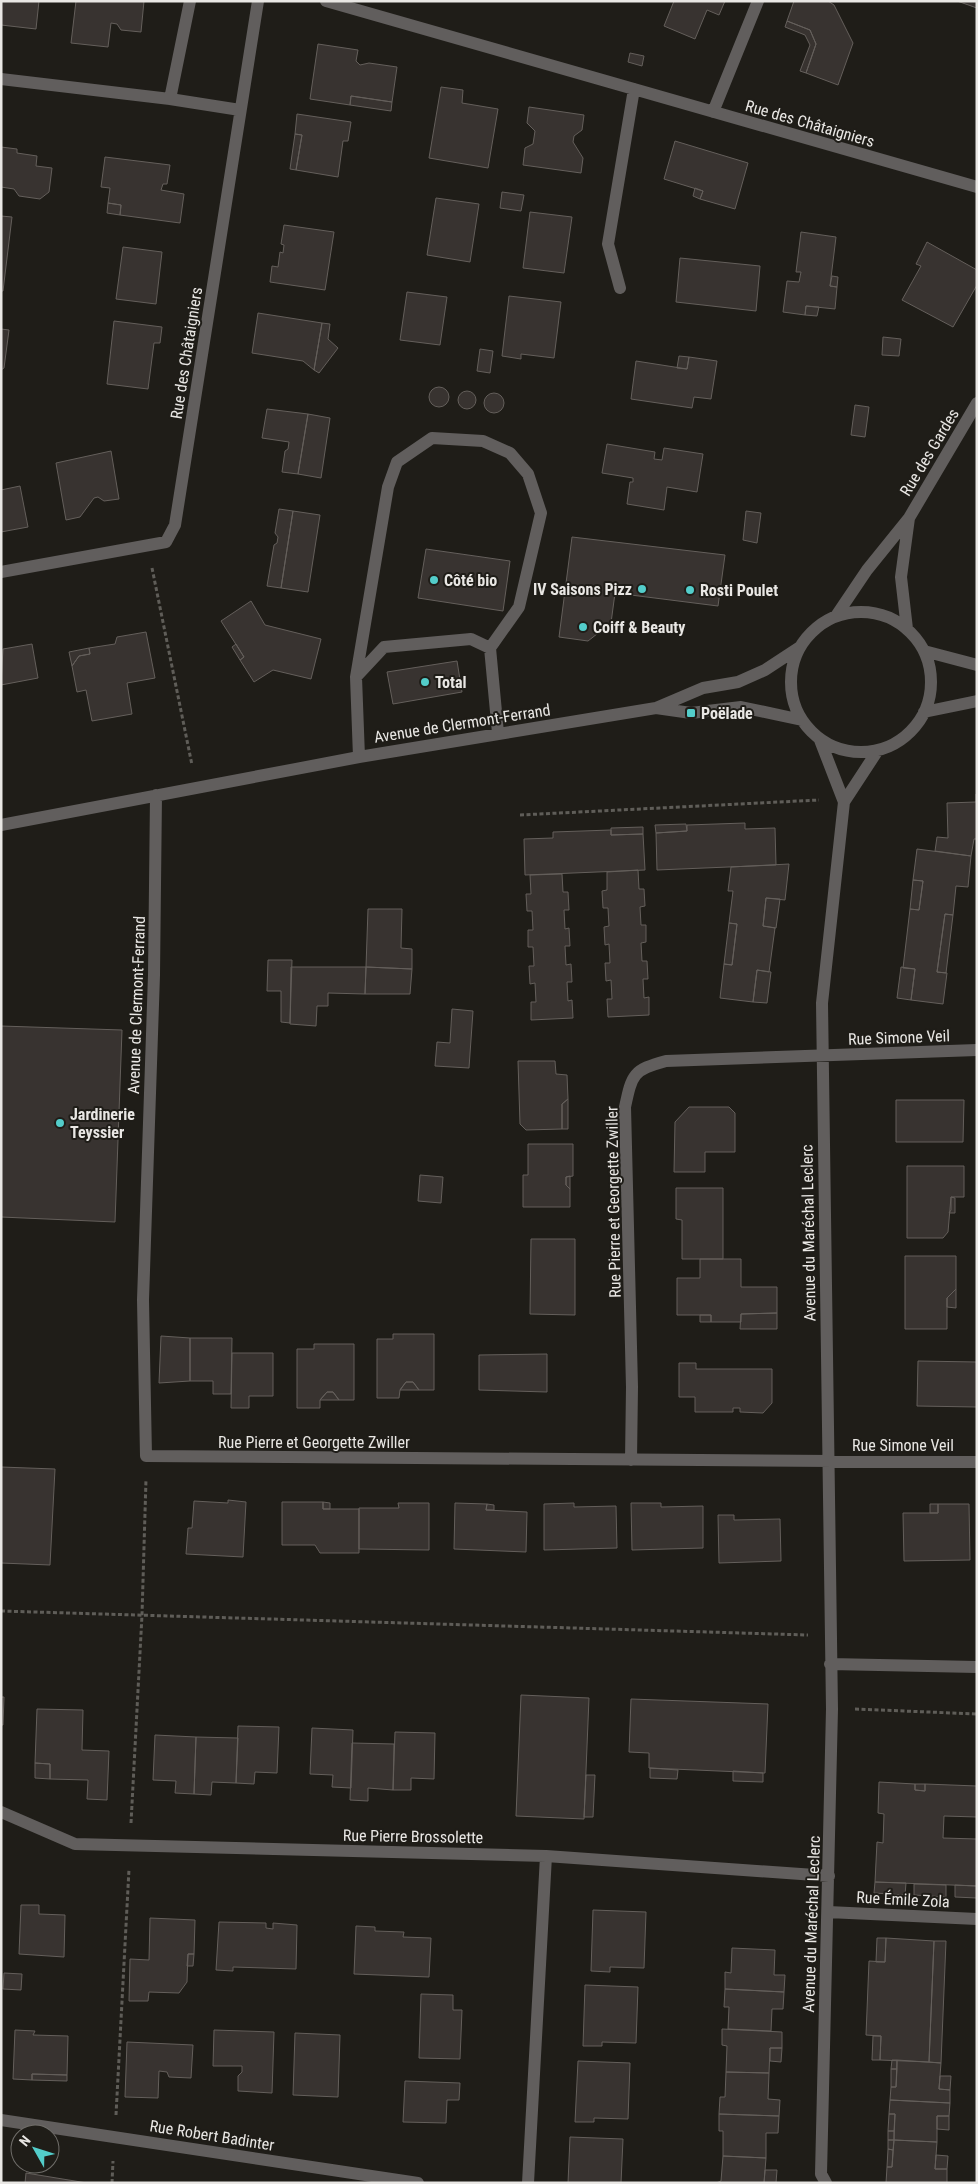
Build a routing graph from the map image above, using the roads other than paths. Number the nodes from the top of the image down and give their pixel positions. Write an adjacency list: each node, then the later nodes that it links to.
1 (190, 1): 7 (street)
2 (258, 1): 8 (street, Rue des Châtaigniers)
3 (326, 1): 6 (street, Rue des Châtaigniers)
4 (758, 1): 9 (street)
5 (1, 79): 7 (street)
6 (634, 89): 9 (street, Rue des Châtaigniers); 11 (street)
7 (170, 99): 8 (street)
8 (240, 110): 14 (street, Rue des Châtaigniers)
9 (713, 112): 10 (street, Rue des Châtaigniers)
10 (977, 187)
11 (620, 288)
12 (977, 403): 13 (street, Rue des Gardes)
13 (909, 518): 15 (street, Rue des Gardes); 16 (street, Rue des Gardes)
14 (1, 572)
15 (836, 616): 16 (street); 17 (street)
16 (907, 629): 19 (street)
17 (800, 647): 23 (street, Avenue de Clermont-Ferrand); 25 (street)
18 (490, 648): 21 (street); 21 (street); 26 (street)
19 (924, 651): 20 (street); 24 (street)
20 (977, 665)
21 (356, 677): 29 (street)
22 (977, 701): 24 (street)
23 (656, 708): 25 (street, Avenue de Clermont-Ferrand); 26 (street, Avenue de Clermont-Ferrand)
24 (924, 712): 28 (street)
25 (802, 720): 27 (street)
26 (498, 733): 29 (street, Avenue de Clermont-Ferrand)
27 (820, 740): 28 (street); 31 (street, Avenue du Maréchal Leclerc)
28 (878, 750): 31 (street, Avenue du Maréchal Leclerc)
29 (359, 757): 30 (street, Avenue de Clermont-Ferrand)
30 (156, 795): 32 (street, Avenue de Clermont-Ferrand); 35 (street, Avenue de Clermont-Ferrand)
31 (844, 802): 34 (street, Avenue du Maréchal Leclerc)
32 (1, 825)
33 (977, 1050): 34 (street, Rue Simone Veil)
34 (821, 1055): 36 (street, Rue Pierre et Georgette Zwiller); 37 (street, Avenue du Maréchal Leclerc)
35 (146, 1456): 36 (street, Rue Pierre et Georgette Zwiller)
36 (631, 1460): 37 (street, Rue Pierre et Georgette Zwiller)
37 (829, 1460): 38 (street, Rue Simone Veil); 39 (street, Avenue du Maréchal Leclerc)
38 (977, 1462)
39 (830, 1664): 40 (street); 43 (street, Avenue du Maréchal Leclerc)
40 (977, 1667)
41 (1, 1812): 42 (street, Rue Pierre Brossolette)
42 (546, 1856): 43 (street, Rue Pierre Brossolette); 48 (street)
43 (829, 1876): 44 (street, Avenue du Maréchal Leclerc)
44 (828, 1912): 45 (street, Rue Émile Zola); 49 (street, Avenue du Maréchal Leclerc)
45 (977, 1919)
46 (1, 2120): 47 (street, Rue Robert Badinter)
47 (418, 2183)
48 (528, 2183)
49 (826, 2183)

